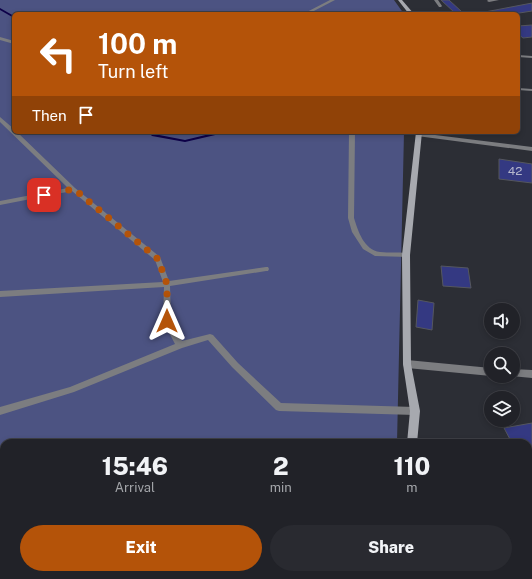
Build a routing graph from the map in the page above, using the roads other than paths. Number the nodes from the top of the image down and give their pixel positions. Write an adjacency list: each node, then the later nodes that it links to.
1 (333, 0): 7 (lane)
2 (400, 0): 8 (main road)
3 (436, 0): 6 (lane)
4 (497, 0): 5 (lane)
5 (489, 1)
6 (440, 6)
7 (309, 12)
8 (410, 12)
9 (0, 38): 10 (lane)
10 (12, 42)
11 (520, 56): 12 (lane)
12 (532, 57)
13 (520, 89): 14 (lane)
14 (532, 90)
15 (0, 119): 16 (lane)
16 (12, 130)
17 (16, 134): 22 (lane)
18 (352, 134): 24 (lane)
19 (419, 134): 24 (main road)
20 (426, 134): 21 (lane)
21 (532, 149)
22 (74, 189): 23 (lane); 26 (lane)
23 (0, 203)
24 (406, 255): 29 (main road)
25 (266, 269): 26 (lane)
26 (167, 284): 27 (lane); 28 (lane)
27 (0, 294)
28 (180, 345): 33 (lane); 34 (lane)
29 (407, 364): 30 (street); 34 (main road)
30 (484, 371)
31 (520, 373): 32 (street)
32 (532, 374)
33 (0, 411)
34 (415, 411): 35 (main road)
35 (412, 439)

